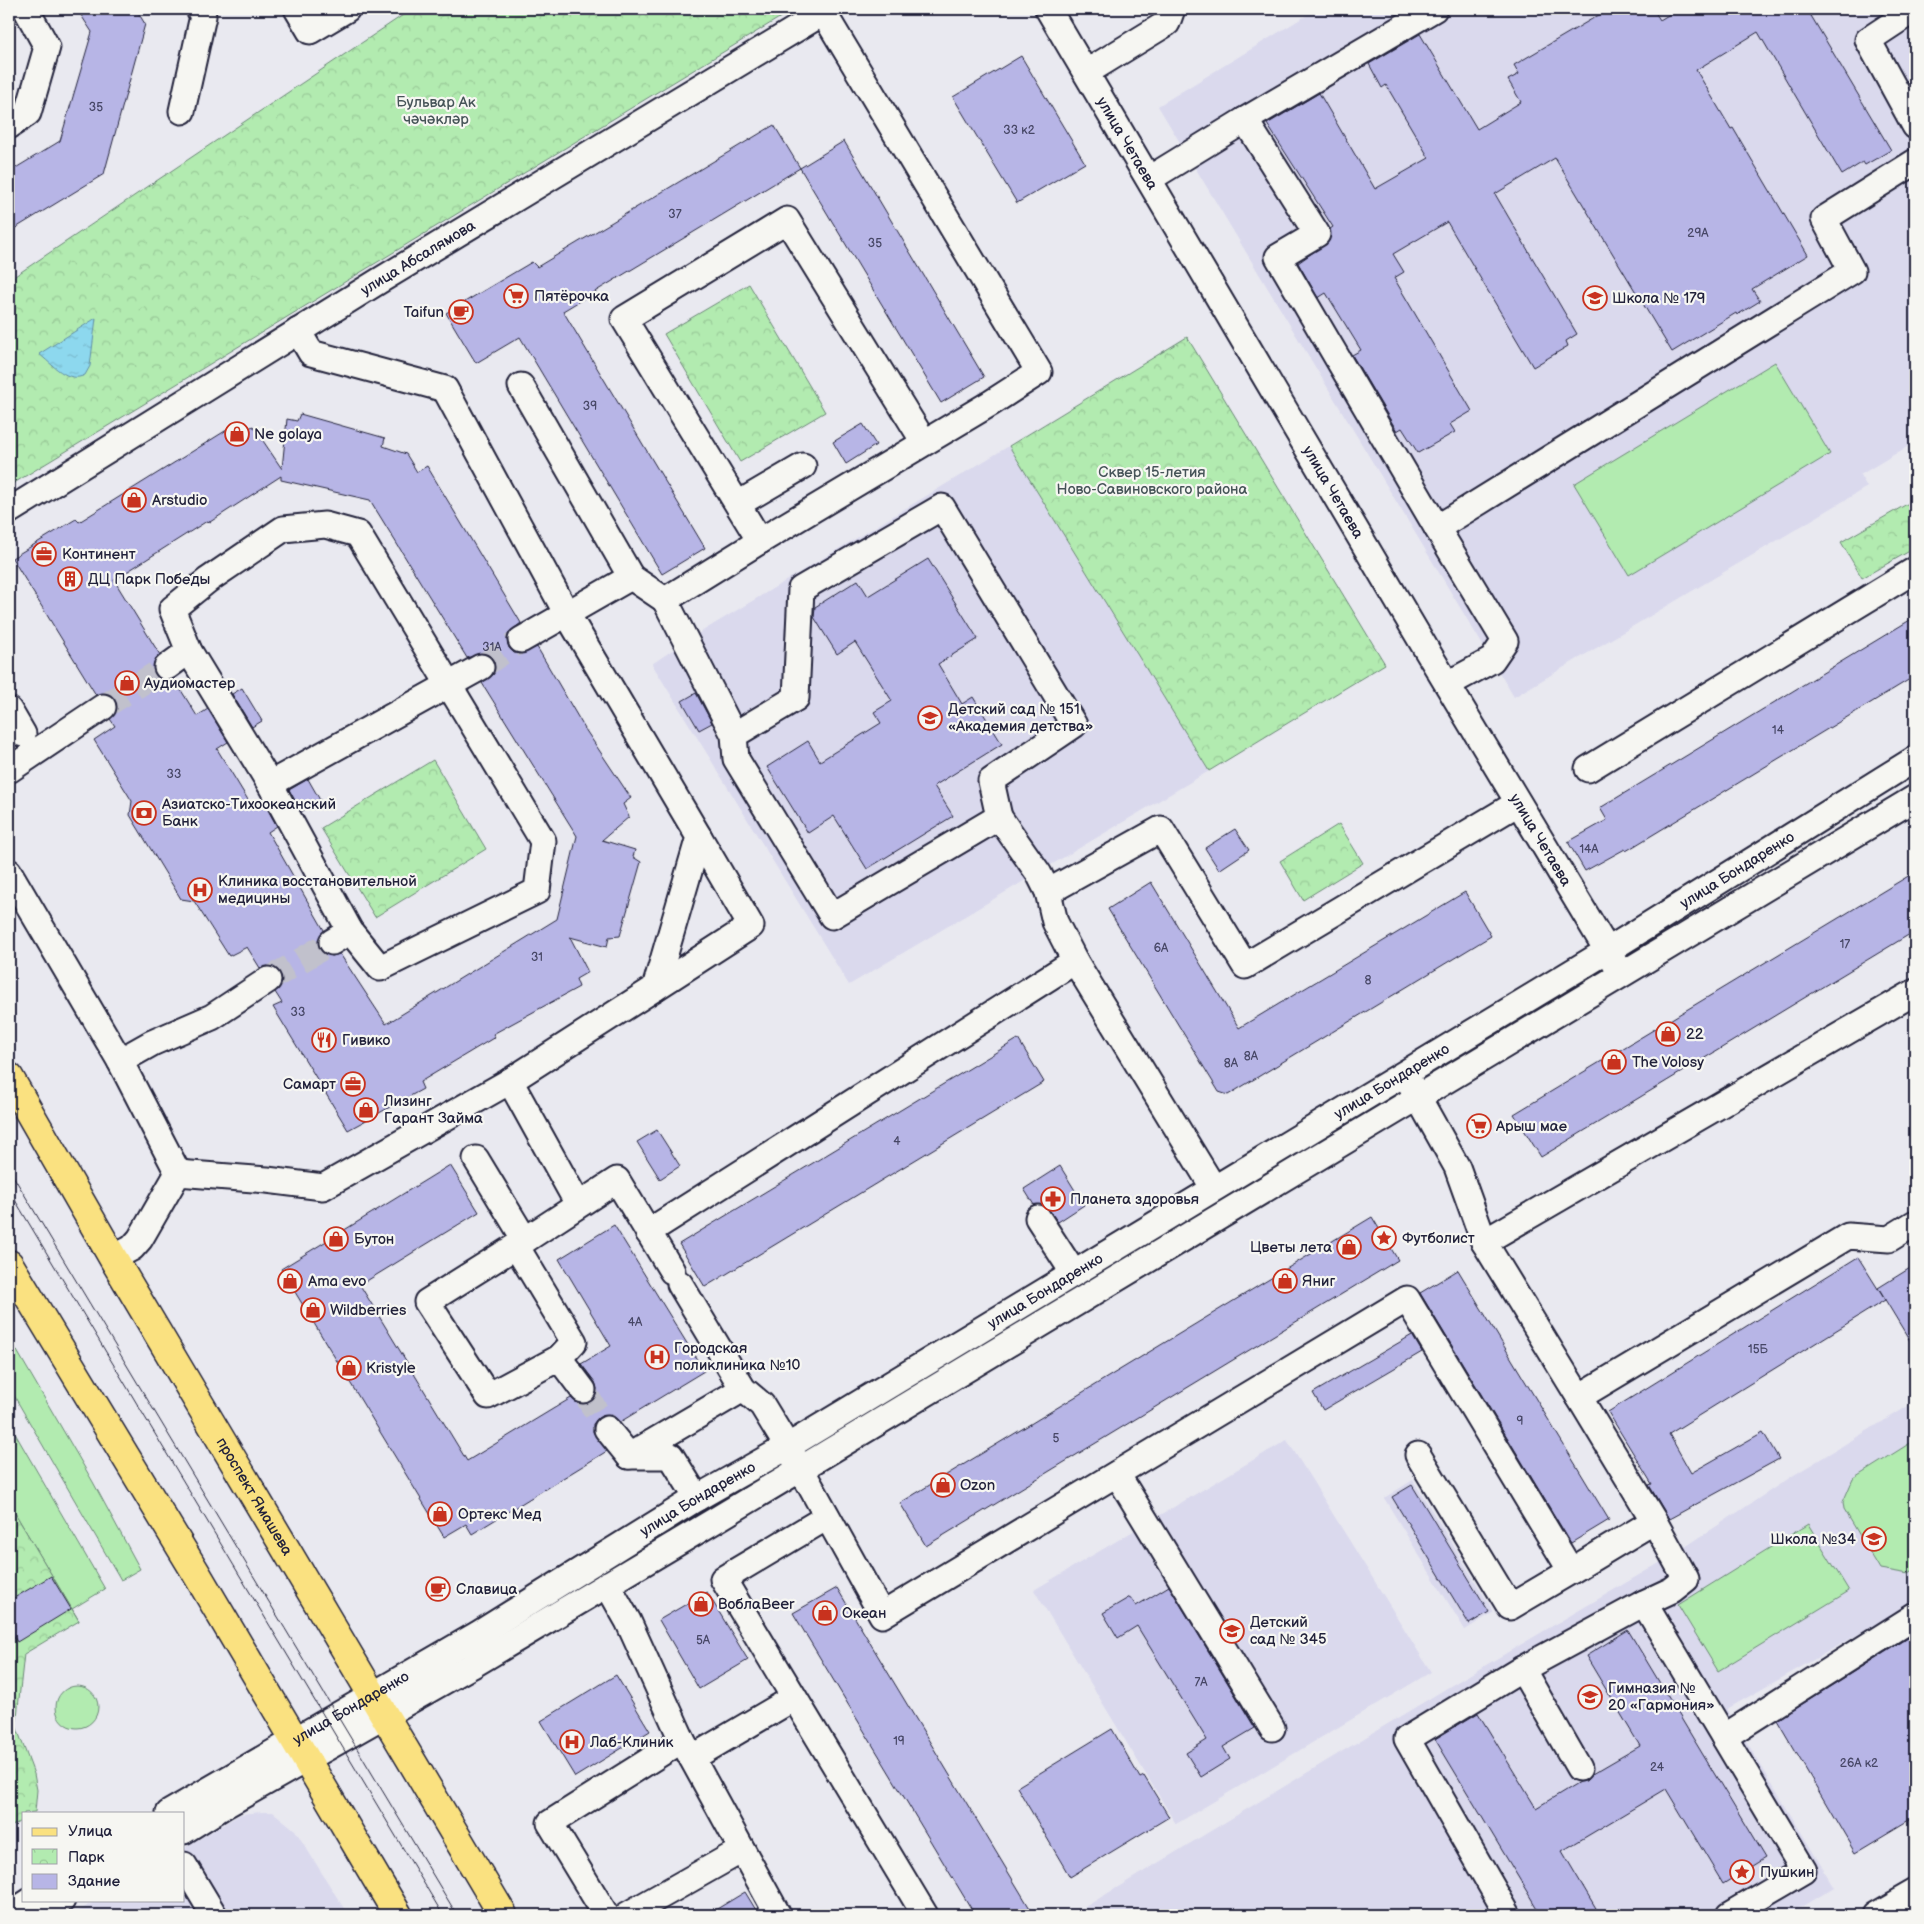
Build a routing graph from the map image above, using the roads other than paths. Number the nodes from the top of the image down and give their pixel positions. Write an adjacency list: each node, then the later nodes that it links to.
1 (26, 9): 13 (street)
2 (199, 9): 11 (street)
3 (297, 9): 4 (street)
4 (347, 9)
5 (1048, 9): 10 (street, улица Четаева)
6 (1172, 9): 10 (street)
7 (1434, 9): 12 (street)
8 (1915, 9): 14 (street)
9 (826, 11): 17 (street, улица Абсалямова); 19 (street)
10 (1087, 72): 16 (street, улица Четаева)
11 (182, 111)
12 (1245, 120): 16 (street); 23 (street)
13 (9, 126)
14 (1915, 126)
15 (1915, 162): 23 (street)
16 (1149, 179): 34 (street, улица Четаева)
17 (298, 332): 22 (street, улица Абсалямова); 28 (street)
18 (521, 386): 25 (street)
19 (924, 442): 21 (street); 24 (street)
20 (803, 466): 21 (street)
21 (738, 504): 24 (street)
22 (9, 511)
23 (1437, 528): 34 (street)
24 (760, 541): 27 (street)
25 (631, 577): 27 (street); 28 (street)
26 (1913, 577): 40 (street)
27 (665, 600): 38 (street)
28 (567, 614): 29 (street); 46 (street)
29 (521, 640)
30 (189, 652): 31 (street); 33 (street); 42 (street)
31 (167, 667)
32 (480, 667): 33 (street)
33 (449, 683): 42 (street); 42 (street)
34 (1448, 684): 44 (street, улица Четаева)
35 (103, 707): 41 (street)
36 (9, 710): 37 (street)
37 (23, 734)
38 (734, 735): 45 (street); 45 (street)
39 (1915, 759): 49 (street, улица Бондаренко)
40 (1588, 769)
41 (9, 770)
42 (270, 784)
43 (1915, 798): 51 (street, улица Бондаренко)
44 (1518, 803): 48 (street); 49 (street, улица Четаева)
45 (999, 817): 48 (street)
46 (699, 837): 53 (street); 53 (street)
47 (9, 872): 55 (street)
48 (1048, 892): 50 (street)
49 (1607, 951): 51 (street, улица Четаева); 56 (street, улица Бондаренко)
50 (1075, 960): 62 (street); 66 (street)
51 (1622, 974): 59 (street, улица Бондаренко)
52 (268, 980): 55 (street)
53 (654, 988): 58 (street)
54 (1915, 992): 67 (street)
55 (120, 1061): 61 (street)
56 (1404, 1072): 59 (street); 62 (street, улица Бондаренко)
57 (9, 1077): 69 (main road, проспект Ямашева)
58 (510, 1081): 61 (street); 63 (street)
59 (1418, 1098): 67 (street); 80 (street, улица Бондаренко)
60 (476, 1159): 68 (street)
61 (178, 1173): 69 (street)
62 (1213, 1187): 71 (street, улица Бондаренко)
63 (578, 1204): 66 (street); 68 (street)
64 (1038, 1218): 71 (street)
65 (1915, 1223): 75 (street)
66 (648, 1232): 73 (street)
67 (1484, 1242): 75 (street)
68 (521, 1243): 72 (street); 72 (street)
69 (113, 1258): 91 (main road, проспект Ямашева)
70 (9, 1264): 95 (main road)
71 (1073, 1272): 77 (street, улица Бондаренко)
72 (559, 1358): 74 (street)
73 (743, 1389): 77 (street); 79 (street)
74 (583, 1390)
75 (1579, 1397): 84 (street)
76 (608, 1429): 79 (street)
77 (787, 1446): 80 (street); 82 (street, улица Бондаренко)
78 (1418, 1455): 85 (street)
79 (629, 1456): 82 (street)
80 (801, 1469): 83 (street); 86 (street, улица Бондаренко)
81 (1117, 1474): 83 (street); 85 (street); 92 (street)
82 (697, 1498): 91 (street, улица Бондаренко)
83 (827, 1517): 90 (street)
84 (1654, 1520): 85 (street); 87 (street)
85 (1571, 1571)
86 (607, 1584): 91 (street, улица Бондаренко); 94 (street)
87 (1644, 1603): 89 (street); 93 (street)
88 (1915, 1616): 93 (street)
89 (1522, 1669): 96 (street); 113 (street)
90 (794, 1698): 94 (street); 112 (street)
91 (378, 1705): 95 (street, улица Бондаренко); 108 (main road, проспект Ямашева)
92 (1272, 1728)
93 (1724, 1738): 114 (street)
94 (687, 1749): 99 (street); 109 (street)
95 (299, 1750): 97 (street, улица Бондаренко); 98 (street, улица Бондаренко); 107 (main road)
96 (1579, 1768)
97 (171, 1812)
98 (185, 1830)
99 (742, 1850): 110 (street); 111 (street)
100 (185, 1867): 106 (street)
101 (1915, 1892): 115 (street)
102 (29, 1902): 104 (street)
103 (58, 1902): 105 (street)
104 (9, 1915)
105 (35, 1915)
106 (214, 1915)
107 (398, 1915)
108 (503, 1915)
109 (606, 1915)
110 (626, 1915)
111 (778, 1915)
112 (925, 1915)
113 (1508, 1915)
114 (1729, 1915)
115 (1875, 1915)

